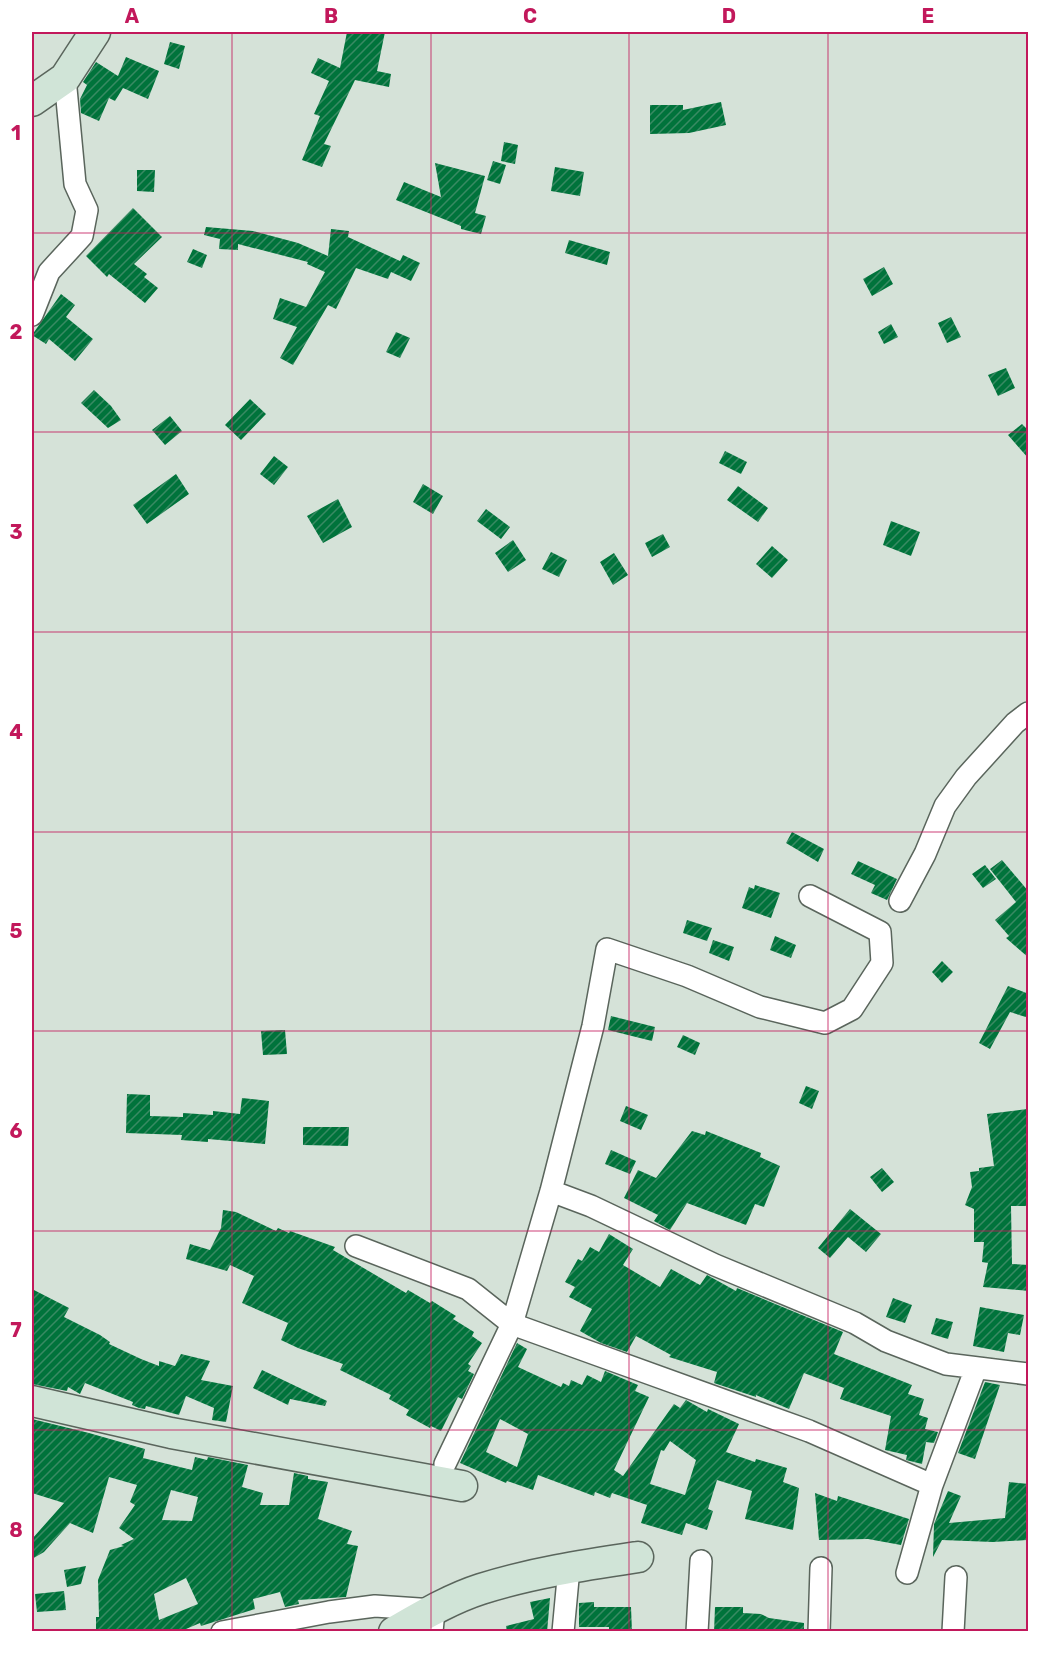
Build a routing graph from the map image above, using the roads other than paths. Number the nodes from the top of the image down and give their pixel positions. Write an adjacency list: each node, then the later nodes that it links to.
1 (95, 32): 2 (street)
2 (65, 78): 3 (street); 4 (street)
3 (32, 101)
4 (32, 315)
5 (1029, 713): 7 (street)
6 (810, 896): 8 (street)
7 (900, 901)
8 (551, 1191): 10 (street); 11 (street)
9 (356, 1246): 10 (street)
10 (512, 1324): 14 (street); 15 (street)
11 (976, 1368): 12 (street); 15 (street)
12 (1029, 1374)
13 (32, 1401): 14 (street)
14 (453, 1475)
15 (932, 1485): 20 (street)
16 (638, 1557): 18 (street)
17 (701, 1561): 26 (street)
18 (569, 1568): 22 (street); 25 (street)
19 (821, 1568): 27 (street)
20 (907, 1574)
21 (956, 1577): 28 (street)
22 (433, 1621): 23 (street); 24 (street)
23 (222, 1632)
24 (394, 1632)
25 (563, 1632)
26 (697, 1632)
27 (819, 1632)
28 (954, 1632)

